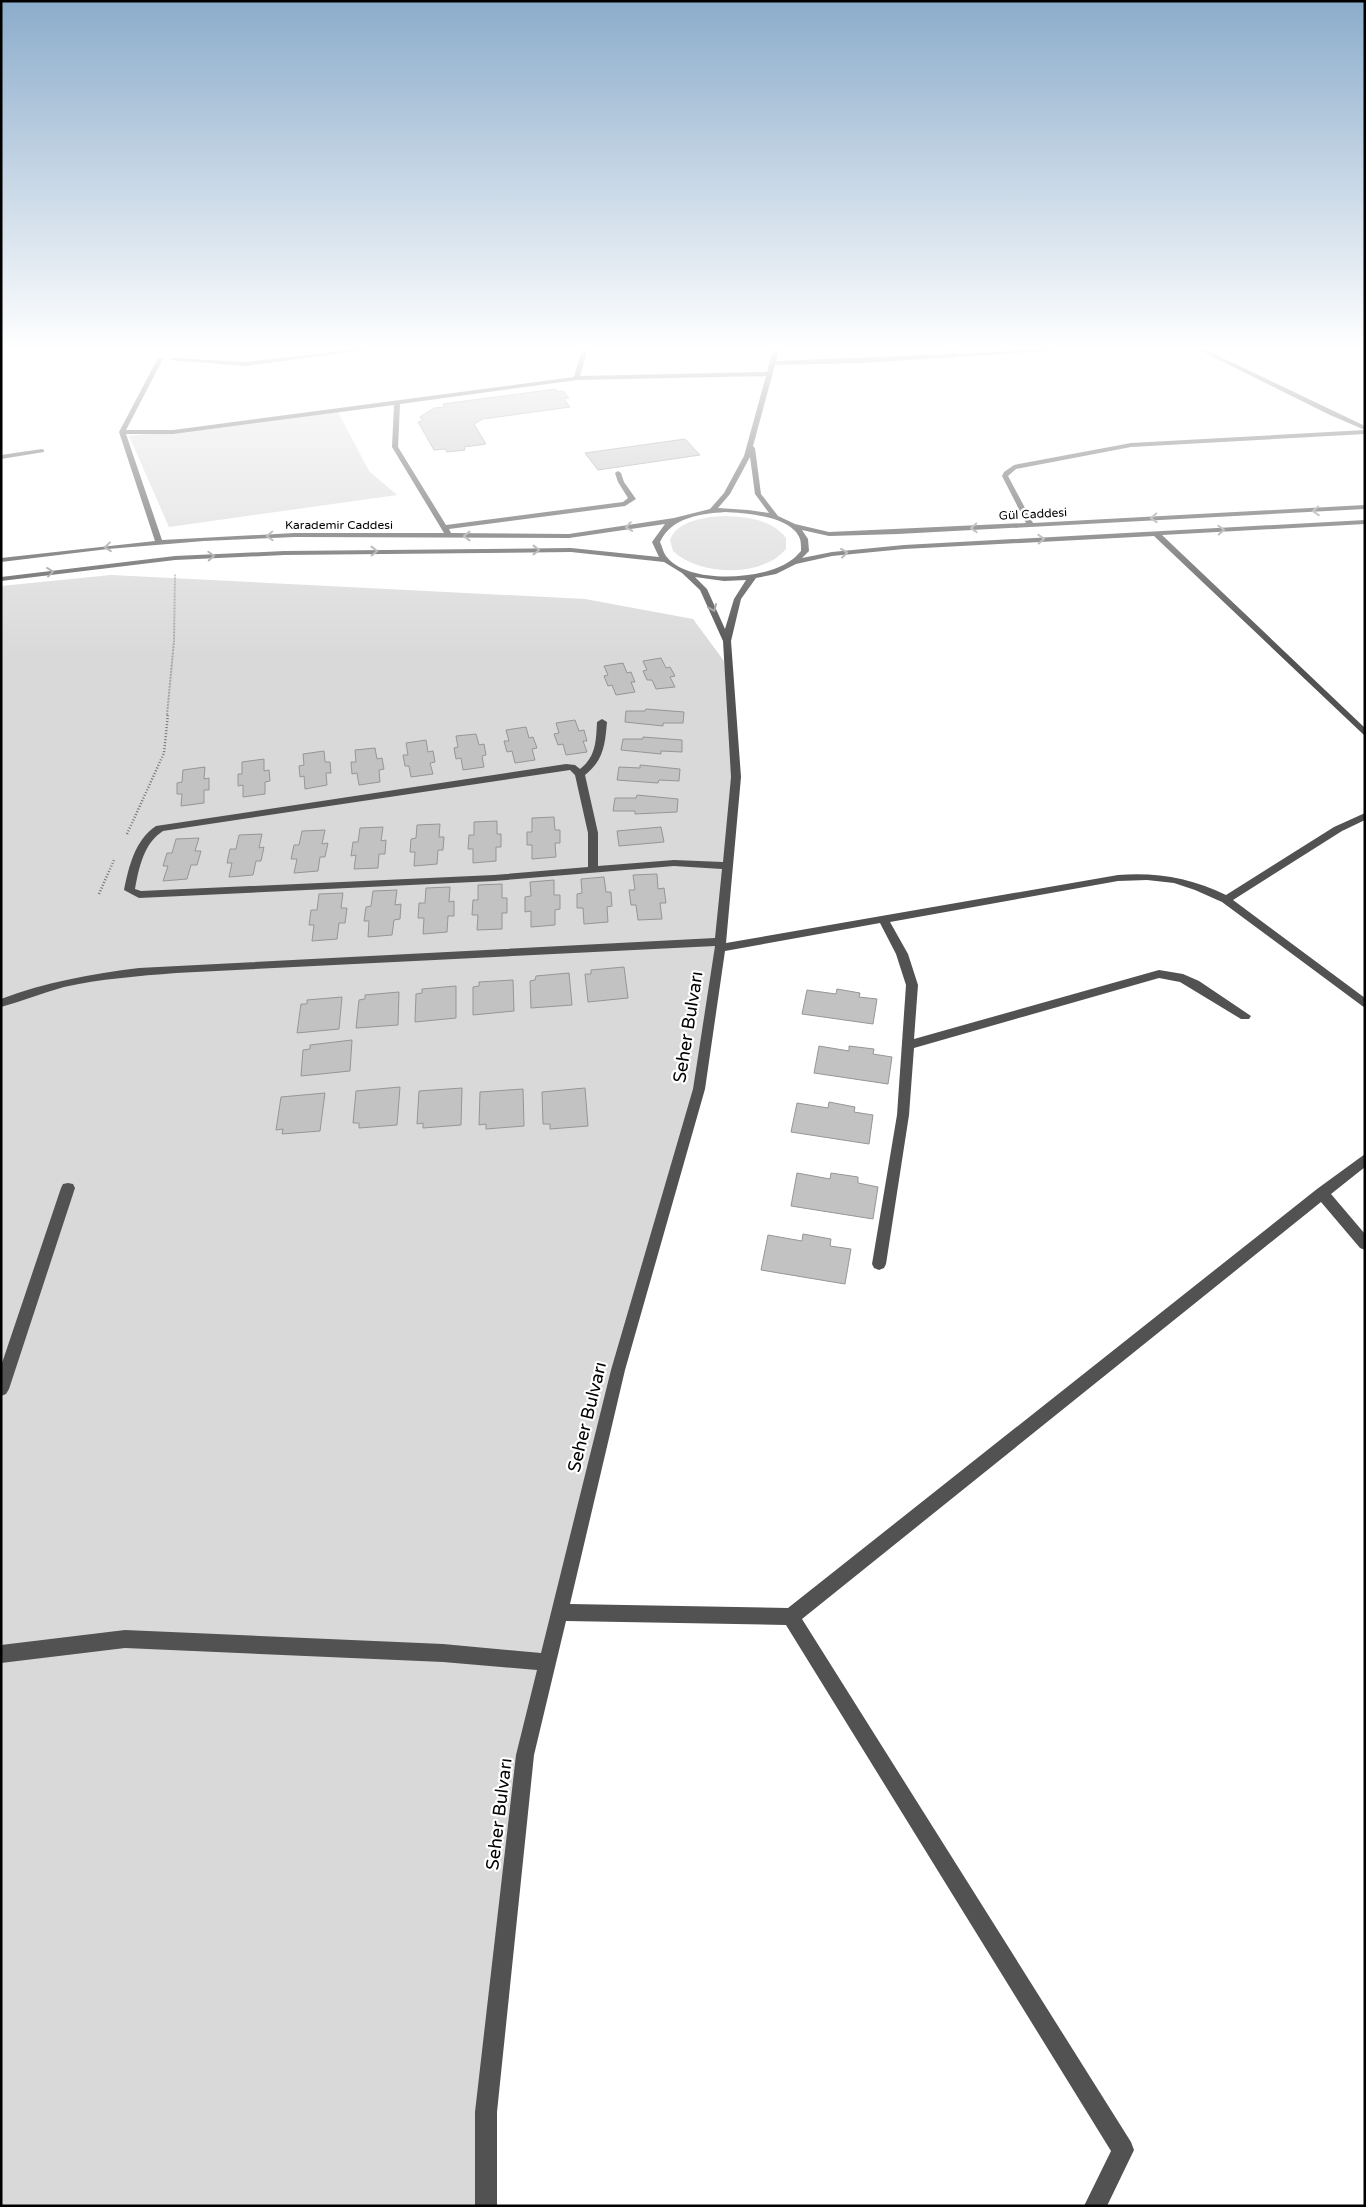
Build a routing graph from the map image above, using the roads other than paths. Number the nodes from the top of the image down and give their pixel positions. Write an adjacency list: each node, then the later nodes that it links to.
1 (35, 452): 7 (street)
2 (129, 452): 19 (street)
3 (398, 452): 16 (street)
4 (750, 452): 10 (street)
5 (753, 452): 11 (street)
6 (1094, 452): 14 (street)
7 (1, 457)
8 (618, 474): 16 (street)
9 (1365, 507): 14 (street, Gül Caddesi, one-way to 14)
10 (712, 511): 11 (street, Karademir Caddesi); 12 (street, Karademir Caddesi)
11 (775, 517): 15 (street, Gül Caddesi)
12 (678, 520): 18 (street, Karademir Caddesi, one-way to 18); 21 (street)
13 (1365, 522): 17 (street, Gül Caddesi, one-way to 13)
14 (1031, 525): 15 (street, Gül Caddesi, one-way to 15)
15 (794, 526): 22 (street)
16 (444, 527): 18 (street)
17 (1155, 533): 22 (street, Gül Caddesi, one-way to 17); 28 (street)
18 (450, 536): 19 (street, Karademir Caddesi, one-way to 19)
19 (159, 542): 20 (street, Karademir Caddesi, one-way to 20)
20 (1, 560)
21 (665, 560): 23 (street); 25 (street, Karademir Caddesi, one-way to 21)
22 (796, 562): 24 (street, Gül Caddesi)
23 (684, 570): 24 (street, Gül Caddesi); 26 (street, Seher Bulvarı, one-way to 26)
24 (752, 578): 26 (street, Seher Bulvarı)
25 (1, 579)
26 (727, 641): 31 (street, Seher Bulvarı)
27 (602, 722): 29 (street)
28 (1365, 733)
29 (580, 774): 32 (street); 32 (street)
30 (1365, 816): 33 (street)
31 (728, 866): 32 (street); 35 (street, Seher Bulvarı)
32 (593, 870)
33 (1226, 900): 34 (street); 37 (street)
34 (883, 919): 35 (street); 39 (street)
35 (720, 945): 36 (street); 46 (street, Seher Bulvarı)
36 (1, 1003)
37 (1365, 1004)
38 (1245, 1016): 39 (street)
39 (908, 1044): 44 (street)
40 (1365, 1159): 42 (street)
41 (68, 1188): 45 (street)
42 (1322, 1193): 43 (street); 47 (street)
43 (1365, 1244)
44 (879, 1264)
45 (1, 1389)
46 (560, 1612): 47 (street); 49 (street, Seher Bulvarı)
47 (790, 1617): 51 (street)
48 (1, 1654): 49 (street)
49 (548, 1662): 50 (street, Seher Bulvarı)
50 (486, 2206)
51 (1095, 2206)

